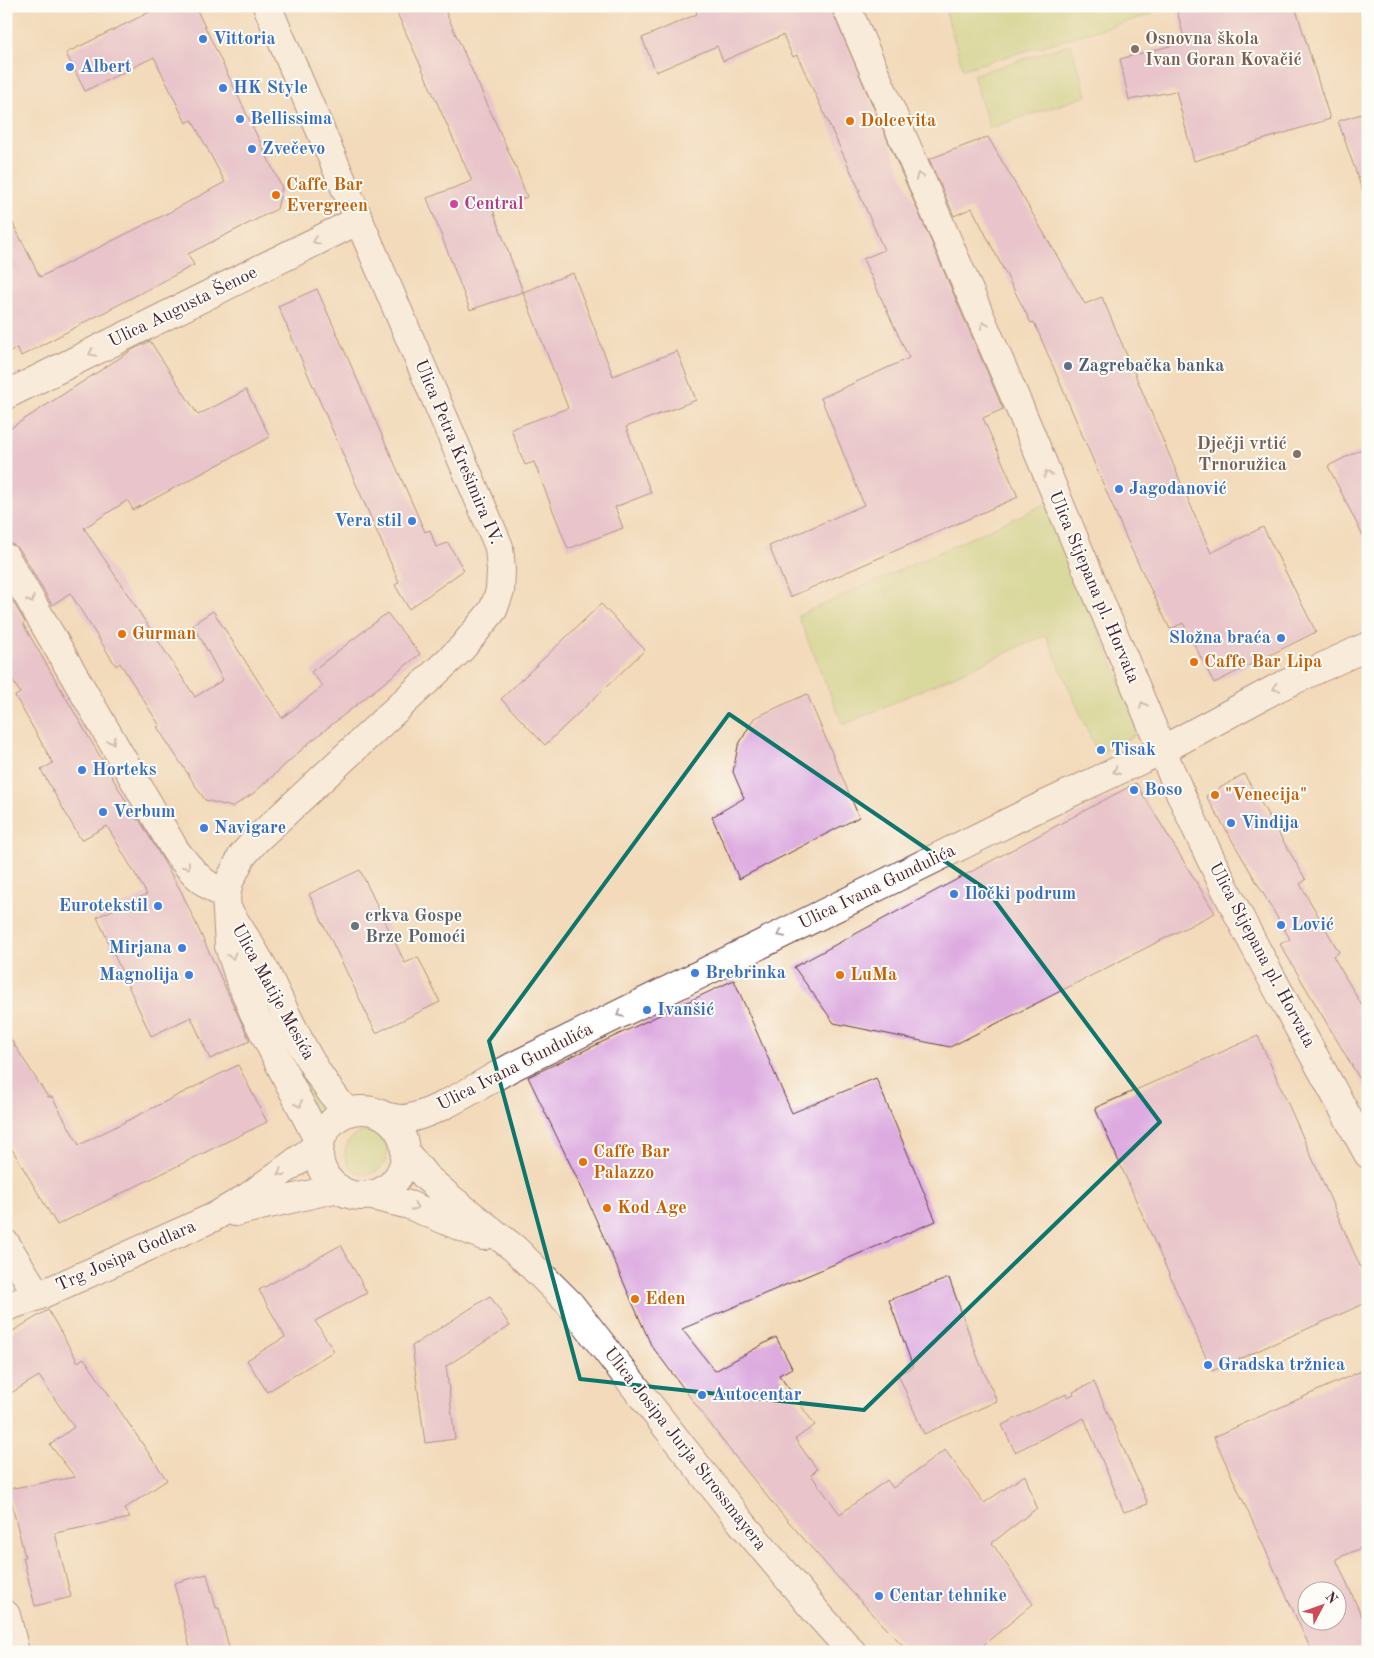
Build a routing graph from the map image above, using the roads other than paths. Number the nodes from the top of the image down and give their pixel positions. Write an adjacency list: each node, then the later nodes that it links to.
1 (267, 6): 3 (street, Ulica Petra Krešimira IV.)
2 (846, 6): 7 (street, Ulica Stjepana pl. Horvata, one-way to 2)
3 (359, 220): 4 (street, Ulica Augusta Šenoe, one-way to 4); 8 (street, Ulica Petra Krešimira IV.)
4 (6, 395)
5 (6, 558): 8 (street, Ulica Matije Mesića, one-way to 8)
6 (1368, 646): 7 (street, Ulica Ivana Gundulića, one-way to 7)
7 (1162, 750): 10 (street, Ulica Ivana Gundulića, one-way to 10); 13 (street, Ulica Stjepana pl. Horvata)
8 (227, 902): 9 (street, Ulica Matije Mesića); 11 (street, Ulica Matije Mesića, one-way to 11)
9 (347, 1112): 10 (street); 11 (street, Trg Josipa Godlara)
10 (386, 1117): 12 (street)
11 (320, 1144): 14 (street); 16 (street, Trg Josipa Godlara, one-way to 16)
12 (405, 1152): 15 (street); 18 (street)
13 (1368, 1154)
14 (338, 1188): 15 (street, Trg Josipa Godlara); 16 (street, Trg Josipa Godlara)
15 (368, 1195): 18 (street, Trg Josipa Godlara, one-way to 18)
16 (214, 1217): 19 (street, Trg Josipa Godlara)
17 (6, 1244): 19 (street)
18 (514, 1249): 23 (street, Ulica Josipa Jurja Strossmayera)
19 (38, 1296): 20 (street, Trg Josipa Godlara)
20 (6, 1307)
21 (6, 1614): 22 (street)
22 (15, 1652)
23 (852, 1652)

